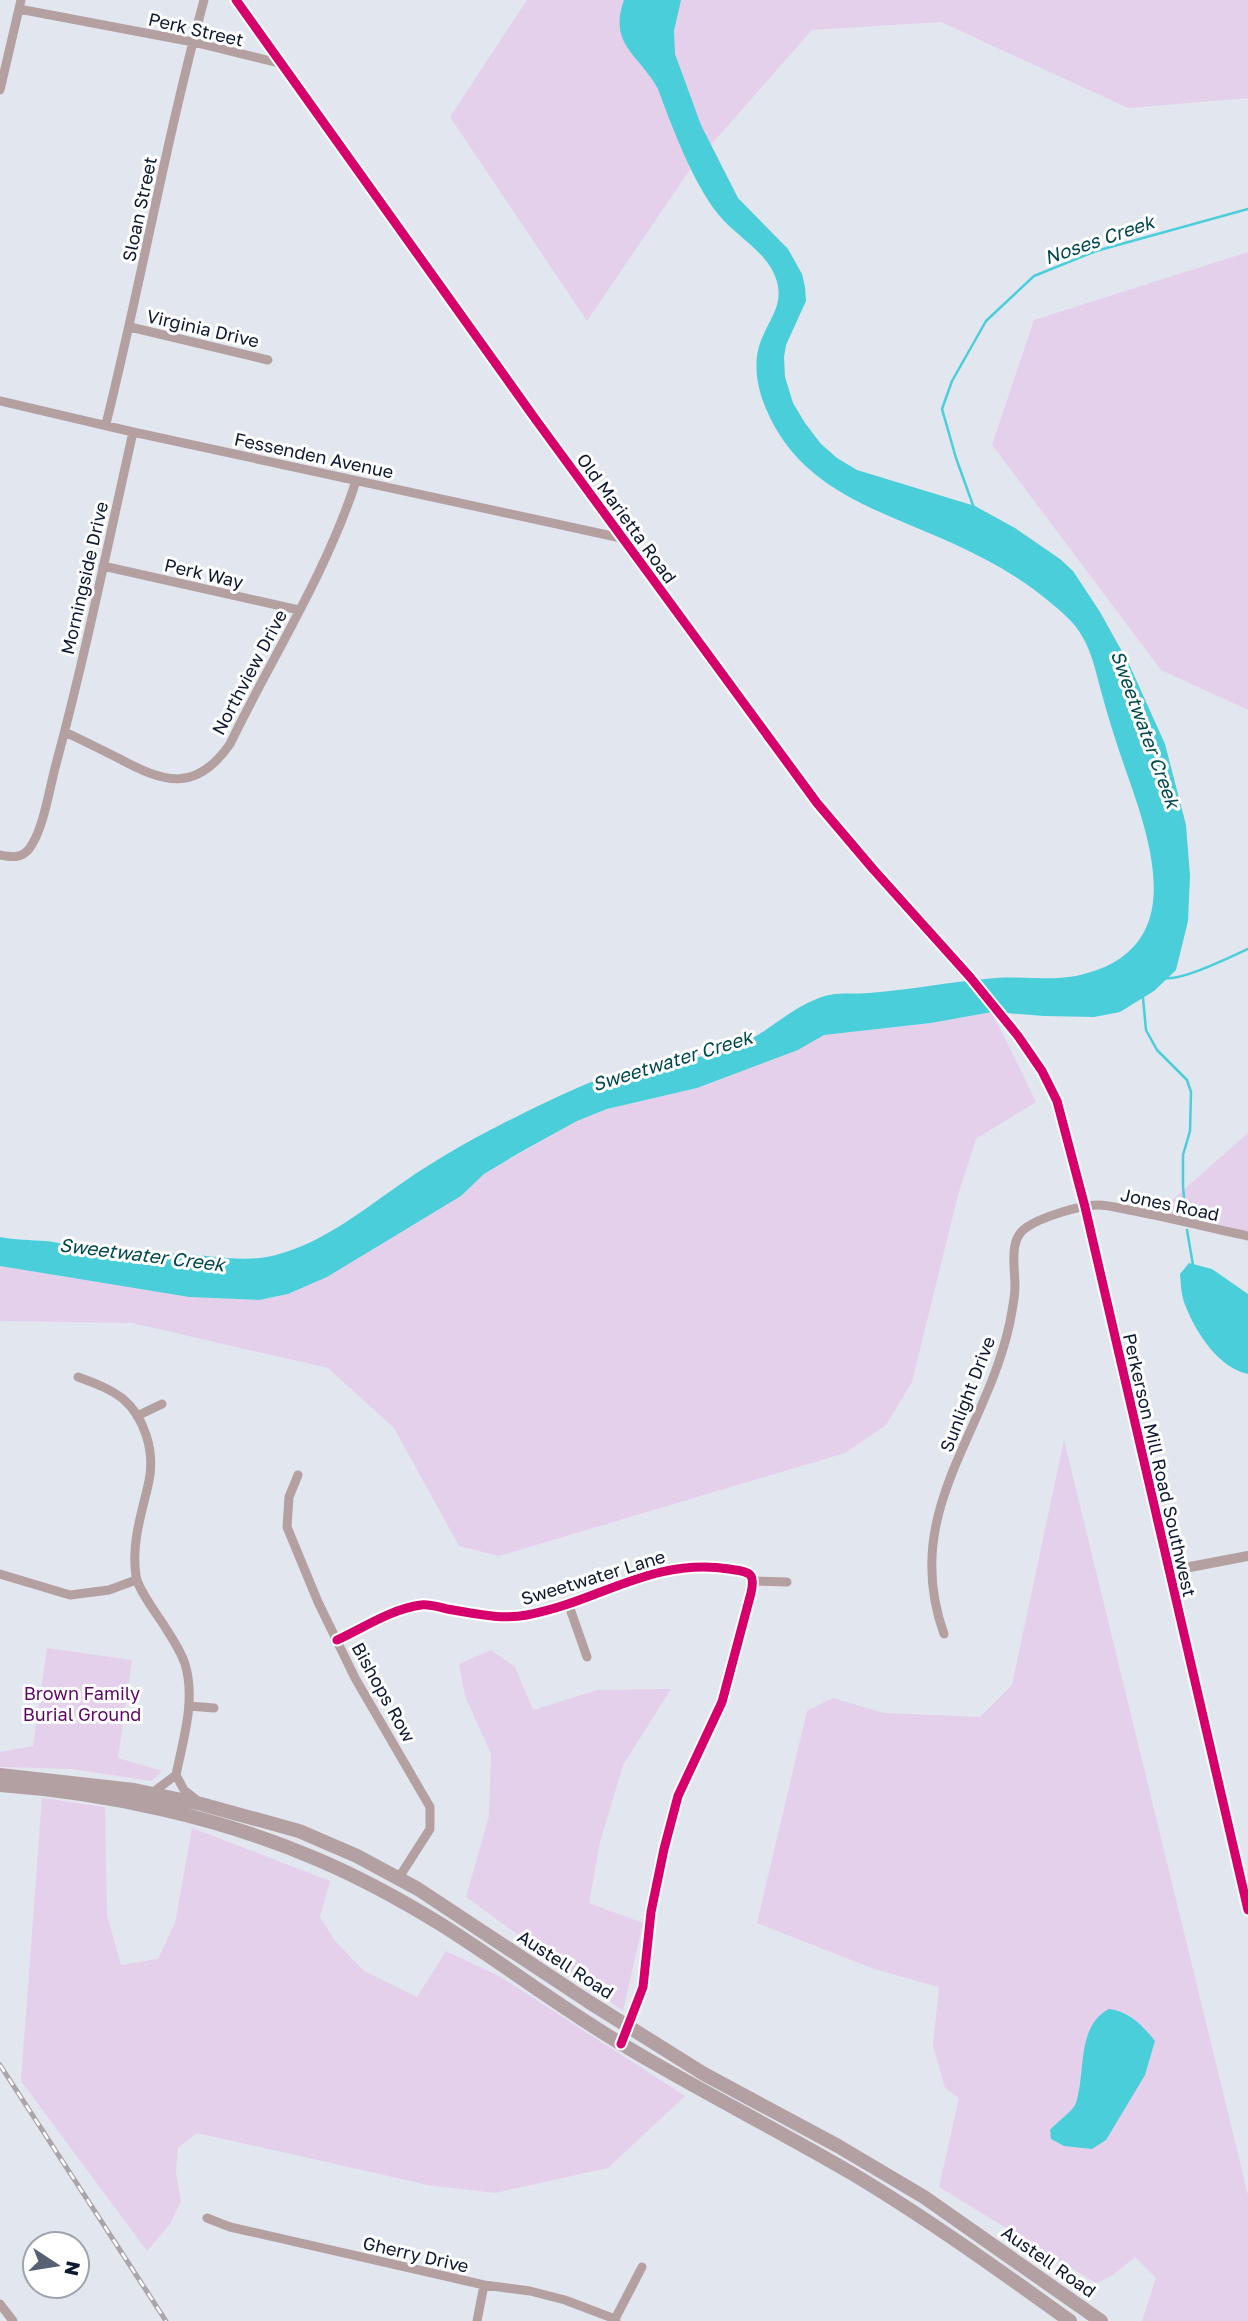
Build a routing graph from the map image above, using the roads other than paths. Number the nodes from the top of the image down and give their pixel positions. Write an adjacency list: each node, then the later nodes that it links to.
1 (204, 0): 4 (street, Sloan Street)
2 (236, 0): 5 (street, Old Marietta Road)
3 (20, 5): 4 (street, Perk Street); 6 (street)
4 (192, 42): 5 (street, Perk Street); 7 (street, Sloan Street)
5 (283, 64): 13 (street, Old Marietta Road)
6 (0, 90)
7 (130, 327): 8 (street, Virginia Drive); 10 (street, Sloan Street)
8 (268, 360)
9 (0, 401): 10 (street, Fessenden Avenue)
10 (106, 424): 11 (street, Fessenden Avenue)
11 (133, 432): 12 (street, Fessenden Avenue); 14 (street, Morningside Drive)
12 (356, 481): 13 (street, Fessenden Avenue); 15 (street, Northview Drive)
13 (621, 538): 18 (street, Old Marietta Road)
14 (103, 566): 15 (street, Perk Way); 16 (street, Morningside Drive)
15 (299, 610): 16 (street, Northview Drive)
16 (65, 732): 17 (street, Morningside Drive)
17 (0, 855)
18 (1018, 1036): 19 (street, Perkerson Mill Road Southwest)
19 (1086, 1207): 20 (street, Jones Road); 26 (street, Perkerson Mill Road Southwest); 32 (street, Sunlight Drive)
20 (1248, 1236)
21 (78, 1377): 23 (street)
22 (162, 1404): 23 (street)
23 (137, 1416): 28 (street)
24 (298, 1475): 33 (street, Bishops Row)
25 (1248, 1556): 26 (street)
26 (1169, 1571): 42 (street, Perkerson Mill Road Southwest)
27 (0, 1574): 28 (street)
28 (136, 1580): 35 (street)
29 (754, 1581): 30 (street); 31 (street, Sweetwater Lane); 45 (street)
30 (787, 1582)
31 (568, 1603): 33 (street, Sweetwater Lane); 34 (street)
32 (944, 1634)
33 (337, 1640): 43 (street, Bishops Row)
34 (587, 1657)
35 (189, 1706): 36 (street); 38 (street)
36 (214, 1708)
37 (0, 1775): 40 (main road, Austell Road)
38 (176, 1775): 40 (street); 41 (street)
39 (0, 1785): 46 (main road, Austell Road)
40 (151, 1794): 41 (main road, Austell Road)
41 (201, 1804): 43 (main road, Austell Road)
42 (1244, 1874): 44 (street, Perkerson Mill Road Southwest)
43 (398, 1879): 45 (main road, Austell Road)
44 (1248, 1910)
45 (628, 2026): 46 (street); 55 (main road, Austell Road)
46 (621, 2044): 54 (main road, Austell Road)
47 (207, 2218): 49 (street, Gherry Drive)
48 (642, 2267): 51 (street)
49 (484, 2286): 51 (street, Gherry Drive); 53 (street)
50 (0, 2304): 52 (street)
51 (615, 2320)
52 (13, 2321)
53 (477, 2321)
54 (1070, 2321)
55 (1101, 2321)

